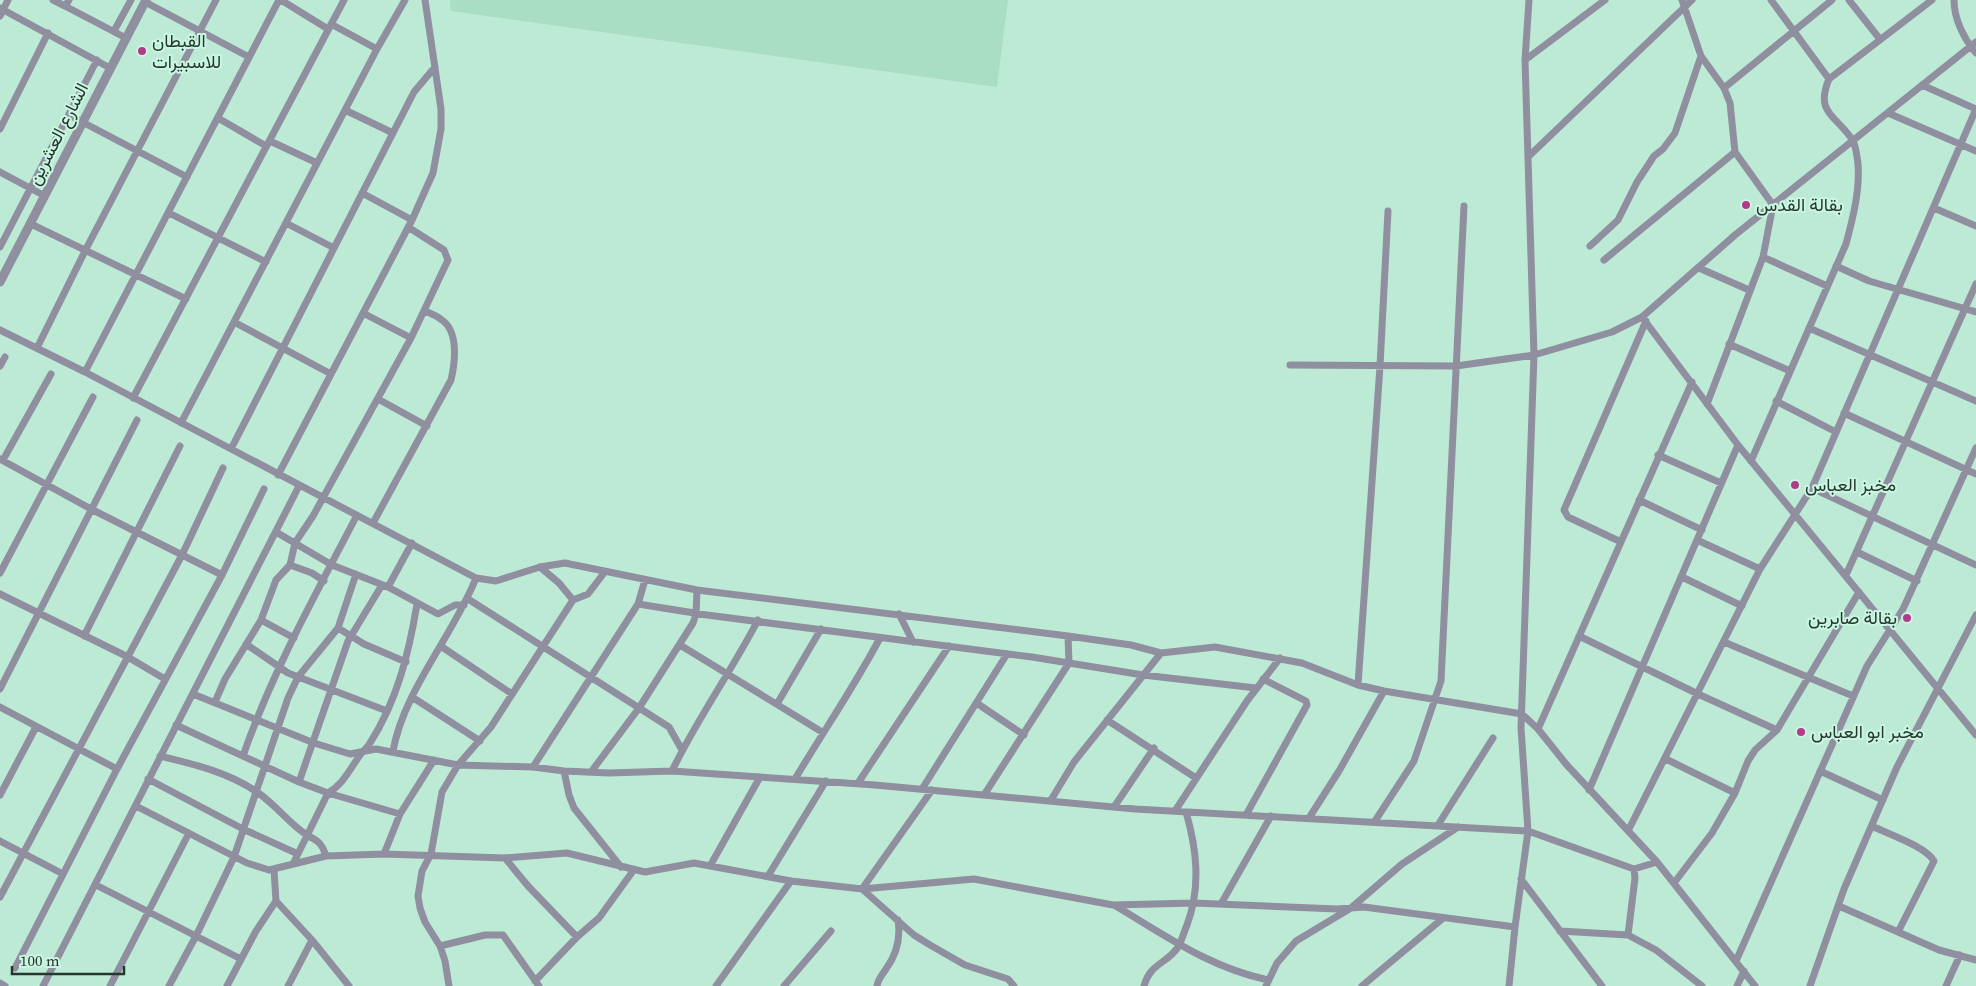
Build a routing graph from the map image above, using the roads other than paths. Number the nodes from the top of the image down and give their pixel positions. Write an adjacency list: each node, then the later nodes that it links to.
1 (8, 0): 20 (street)
2 (53, 0): 18 (street)
3 (131, 0): 23 (street)
4 (216, 0): 24 (street)
5 (280, 0): 21 (street); 32 (street)
6 (344, 0): 21 (street)
7 (405, 0): 29 (street)
8 (425, 0): 35 (street)
9 (1529, 0): 34 (street)
10 (1605, 0): 34 (street)
11 (1692, 0): 19 (street)
12 (1771, 0): 22 (street)
13 (1832, 0): 22 (street)
14 (1849, 0): 27 (street)
15 (1932, 0): 27 (street)
16 (1954, 0): 28 (street)
17 (145, 1): 24 (street); 26 (street, الشارع العشرين)
18 (67, 3): 23 (street)
19 (1683, 4): 31 (street); 54 (street)
20 (1, 11): 25 (street)
21 (330, 27): 29 (street); 49 (street)
22 (1794, 30): 37 (street); 39 (street)
23 (114, 31): 26 (street)
24 (200, 31): 32 (street); 51 (street)
25 (48, 33): 33 (street); 46 (street)
26 (126, 38): 36 (street, الشارع العشرين)
27 (1879, 38): 37 (street)
28 (1973, 44): 30 (street); 38 (street)
29 (377, 49): 41 (street)
30 (1976, 53)
31 (1701, 56): 39 (street); 71 (street)
32 (249, 57): 44 (street)
33 (97, 60): 36 (street); 43 (street)
34 (1525, 60): 54 (street)
35 (435, 66): 47 (street); 66 (street)
36 (110, 68): 45 (street, الشارع العشرين)
37 (1829, 79): 48 (street)
38 (1922, 85): 40 (street); 42 (street)
39 (1724, 88): 53 (street)
40 (1976, 109): 50 (street)
41 (345, 110): 47 (street); 55 (street)
42 (1888, 113): 48 (street); 50 (street)
43 (69, 115): 45 (street); 58 (street)
44 (218, 118): 49 (street); 57 (street)
45 (82, 123): 51 (street); 60 (street, الشارع العشرين)
46 (0, 129)
47 (393, 133): 59 (street)
48 (1853, 142): 61 (street); 78 (street)
49 (268, 143): 55 (street); 70 (street)
50 (1961, 145): 52 (street); 63 (street)
51 (137, 150): 57 (street); 74 (street)
52 (1976, 151)
53 (1736, 152): 61 (street); 76 (street)
54 (1528, 157): 99 (street)
55 (317, 163): 68 (street)
56 (0, 172): 58 (street)
57 (187, 177): 65 (street)
58 (31, 188): 60 (street); 72 (street)
59 (362, 193): 66 (street); 73 (street)
60 (45, 196): 67 (street, الشارع العشرين)
61 (1773, 205): 75 (street); 79 (street)
62 (1464, 206): 105 (street)
63 (1934, 208): 69 (street); 85 (street)
64 (1388, 211): 104 (street)
65 (169, 213): 70 (street); 80 (street)
66 (410, 223): 88 (street); 90 (street)
67 (31, 224): 74 (street); 81 (street, الشارع العشرين)
68 (286, 224): 73 (street); 77 (street)
69 (1976, 226)
70 (218, 239): 77 (street); 86 (street)
71 (1590, 246)
72 (0, 247)
73 (334, 248): 98 (street)
74 (86, 249): 80 (street); 97 (street)
75 (1763, 257): 83 (street); 84 (street)
76 (1604, 260)
77 (266, 262): 92 (street)
78 (1836, 266): 83 (street); 85 (street)
79 (1699, 268): 84 (street); 91 (street)
80 (135, 275): 86 (street); 107 (street)
81 (0, 282)
82 (1976, 284): 87 (street)
83 (1827, 286): 93 (street)
84 (1749, 290): 96 (street)
85 (1897, 291): 87 (street); 100 (street)
86 (186, 298): 113 (street)
87 (1966, 308): 89 (street); 111 (street)
88 (425, 311): 95 (street); 121 (street)
89 (1976, 312)
90 (363, 313): 95 (street); 109 (street)
91 (1644, 319): 99 (street); 110 (street); 151 (street)
92 (234, 322): 98 (street); 120 (street)
93 (1808, 328): 100 (street); 106 (street)
94 (0, 330): 97 (street)
95 (411, 338): 114 (street)
96 (1729, 344): 106 (street); 117 (street)
97 (37, 348): 107 (street)
98 (282, 348): 109 (street); 127 (street)
99 (1534, 355): 105 (street); 236 (street)
100 (1868, 355): 111 (street); 118 (street)
101 (4, 357): 103 (street)
102 (1290, 365): 104 (street)
103 (0, 366)
104 (1380, 366): 105 (street); 218 (street)
105 (1456, 366): 229 (street)
106 (1790, 371): 116 (street)
107 (85, 372): 113 (street)
108 (51, 374): 129 (street)
109 (331, 374): 134 (street)
110 (1692, 382): 117 (street); 128 (street)
111 (1933, 383): 115 (street); 123 (street)
112 (93, 397): 135 (street)
113 (133, 398): 120 (street)
114 (378, 398): 121 (street); 140 (street)
115 (1976, 401)
116 (1776, 402): 122 (street); 130 (street)
117 (1707, 404): 124 (street)
118 (1844, 412): 122 (street); 123 (street)
119 (137, 420): 142 (street)
120 (181, 423): 127 (street)
121 (427, 426): 146 (street)
122 (1836, 432): 138 (street)
123 (1907, 442): 132 (street); 145 (street)
124 (1738, 445): 130 (street); 136 (street)
125 (180, 446): 148 (street)
126 (1976, 448): 132 (street)
127 (231, 449): 134 (street)
128 (1658, 455): 136 (street); 141 (street)
129 (2, 459): 135 (street)
130 (1751, 461): 144 (street)
131 (224, 468): 156 (street)
132 (1967, 469): 133 (street); 154 (street)
133 (1976, 474)
134 (278, 475): 137 (street)
135 (46, 483): 142 (street); 162 (street)
136 (1721, 484): 147 (street)
137 (299, 486): 140 (street); 149 (street)
138 (1812, 488): 144 (street); 145 (street)
139 (264, 489): 165 (street)
140 (324, 498): 143 (street); 153 (street)
141 (1640, 500): 147 (street); 151 (street)
142 (91, 509): 148 (street); 183 (street)
143 (357, 515): 146 (street); 158 (street)
144 (1796, 515): 161 (street); 166 (street)
145 (1872, 518): 154 (street); 155 (street)
146 (373, 523): 152 (street)
147 (1702, 530): 150 (street)
148 (137, 531): 156 (street); 190 (street)
149 (276, 532): 153 (street); 224 (street)
150 (1697, 540): 161 (street); 167 (street)
151 (1621, 542): 193 (street)
152 (412, 543): 168 (street); 172 (street)
153 (295, 544): 157 (street); 158 (street)
154 (1932, 546): 159 (street); 171 (street)
155 (1857, 552): 166 (street); 171 (street)
156 (182, 555): 165 (street); 205 (street)
157 (290, 565): 170 (street); 185 (street)
158 (332, 565): 164 (street); 170 (street)
159 (1976, 565)
160 (540, 567): 163 (street); 168 (street); 176 (street)
161 (1760, 569): 180 (street)
162 (0, 573)
163 (604, 573): 169 (street); 176 (street)
164 (356, 574): 172 (street); 187 (street)
165 (222, 575): 215 (street)
166 (1846, 575): 174 (street)
167 (1682, 577): 180 (street); 209 (street)
168 (476, 578): 177 (street)
169 (646, 580): 173 (street); 179 (street)
170 (324, 581): 194 (street)
171 (1916, 581): 189 (street)
172 (385, 586): 178 (street); 191 (street)
173 (697, 590): 181 (street); 182 (street)
174 (1859, 592): 189 (street); 214 (street)
175 (0, 594): 183 (street)
176 (573, 600): 202 (street)
177 (466, 602): 178 (street); 201 (street); 202 (street)
178 (416, 604): 207 (street)
179 (638, 604): 181 (street); 216 (street)
180 (1742, 606): 197 (street)
181 (696, 614): 186 (street); 199 (street)
182 (898, 614): 192 (street); 196 (street)
183 (39, 615): 190 (street); 220 (street)
184 (1976, 615): 222 (street)
185 (261, 620): 194 (street); 198 (street)
186 (758, 620): 188 (street); 211 (street)
187 (338, 628): 191 (street); 213 (street)
188 (821, 630): 195 (street); 231 (street)
189 (1889, 630): 222 (street); 227 (street)
190 (84, 636): 205 (street)
191 (351, 636): 207 (street); 221 (street)
192 (1068, 636): 203 (street); 208 (street)
193 (1579, 636): 209 (street); 242 (street)
194 (294, 638): 210 (street)
195 (880, 638): 196 (street); 244 (street)
196 (913, 642): 200 (street)
197 (1724, 642): 214 (street); 226 (street)
198 (246, 644): 210 (street); 230 (street)
199 (680, 645): 211 (street); 234 (street)
200 (949, 646): 204 (street); 273 (street)
201 (442, 647): 225 (street); 228 (street)
202 (544, 648): 216 (street); 225 (street)
203 (1161, 653): 206 (street); 212 (street)
204 (1007, 654): 208 (street); 232 (street)
205 (126, 656): 215 (street); 251 (street)
206 (1280, 658): 217 (street); 218 (street)
207 (406, 662): 235 (street)
208 (1069, 663): 212 (street); 245 (street)
209 (1640, 666): 226 (street); 276 (street)
210 (279, 667): 213 (street); 237 (street)
211 (729, 674): 231 (street); 252 (street)
212 (1143, 675): 219 (street); 238 (street)
213 (298, 677): 221 (street); 241 (street)
214 (1808, 677): 227 (street); 243 (street)
215 (166, 678): 262 (street)
216 (591, 678): 234 (street); 261 (street)
217 (1263, 680): 219 (street); 289 (street)
218 (1358, 685): 223 (street)
219 (1256, 688): 268 (street)
220 (0, 689)
221 (331, 690): 235 (street); 249 (street)
222 (1937, 690): 246 (street); 283 (street)
223 (1384, 691): 229 (street); 291 (street)
224 (193, 694): 230 (street); 239 (street)
225 (512, 694): 248 (street)
226 (1698, 694): 243 (street); 257 (street)
227 (1853, 696): 265 (street)
228 (412, 698): 248 (street); 253 (street)
229 (1436, 699): 236 (street); 292 (street)
230 (215, 702): 237 (street)
231 (777, 704): 244 (street)
232 (978, 704): 245 (street); 274 (street)
233 (0, 707): 240 (street)
234 (639, 708): 252 (street); 266 (street)
235 (387, 710): 254 (street)
236 (1522, 714): 242 (street); 297 (street)
237 (255, 720): 241 (street); 256 (street)
238 (1107, 720): 250 (street); 282 (street)
239 (176, 725): 255 (street); 256 (street)
240 (36, 727): 251 (street); 280 (street)
241 (278, 728): 249 (street); 260 (street)
242 (1538, 729): 276 (street)
243 (1777, 730): 279 (street)
244 (822, 732): 270 (street)
245 (1024, 735): 281 (street)
246 (1976, 735)
247 (1493, 738): 293 (street)
248 (480, 741): 259 (street)
249 (314, 743): 254 (street); 272 (street)
250 (1154, 748): 268 (street); 285 (street)
251 (79, 750): 262 (street); 302 (street)
252 (682, 750): 264 (street)
253 (394, 751): 254 (street); 258 (street)
254 (361, 753): 278 (street)
255 (160, 756): 269 (street); 277 (street)
256 (243, 756): 260 (street)
257 (1666, 759): 279 (street); 298 (street)
258 (434, 760): 259 (street); 288 (street)
259 (458, 765): 261 (street); 305 (street)
260 (265, 767): 272 (street); 277 (street)
261 (533, 767): 263 (street)
262 (117, 769): 316 (street)
263 (564, 771): 266 (street); 311 (street)
264 (672, 771): 266 (street); 267 (street)
265 (1820, 771): 283 (street); 346 (street)
266 (591, 772)
267 (760, 777): 270 (street); 312 (street)
268 (1196, 778): 286 (street)
269 (148, 779): 284 (street); 296 (street)
270 (795, 779): 271 (street)
271 (826, 781): 273 (street); 317 (street)
272 (300, 782): 278 (street)
273 (858, 783): 274 (street)
274 (922, 789): 275 (street)
275 (932, 790): 281 (street); 322 (street)
276 (1589, 790): 298 (street)
277 (256, 791): 296 (street); 300 (street)
278 (328, 793): 288 (street); 300 (street)
279 (1735, 793): 320 (street)
280 (0, 795)
281 (984, 795): 282 (street)
282 (1051, 800): 285 (street)
283 (1883, 800): 295 (street)
284 (136, 806): 299 (street); 321 (street)
285 (1114, 807): 286 (street)
286 (1175, 811): 287 (street)
287 (1186, 812): 289 (street); 325 (street)
288 (400, 814): 304 (street)
289 (1246, 815): 290 (street)
290 (1272, 816): 291 (street); 326 (street)
291 (1308, 818): 292 (street)
292 (1375, 821): 293 (street)
293 (1438, 825): 294 (street)
294 (1458, 826): 297 (street); 329 (street)
295 (1872, 826): 328 (street); 336 (street)
296 (243, 829): 303 (street); 307 (street)
297 (1528, 831): 313 (street); 318 (street)
298 (1628, 831): 309 (street)
299 (189, 833): 307 (street); 330 (street)
300 (307, 835): 303 (street); 306 (street)
301 (0, 841): 302 (street)
302 (22, 852): 316 (street); 323 (street)
303 (298, 854): 310 (street)
304 (384, 854): 305 (street); 306 (street)
305 (431, 854): 308 (street); 341 (street)
306 (326, 856): 310 (street)
307 (234, 857): 314 (street); 338 (street)
308 (505, 858): 311 (street); 339 (street)
309 (1657, 862): 313 (street); 320 (street)
310 (293, 864): 314 (street)
311 (621, 866): 315 (street)
312 (710, 866): 315 (street); 317 (street)
313 (1634, 869): 337 (street)
314 (274, 870): 324 (street)
315 (633, 871): 339 (street)
316 (63, 874): 347 (street)
317 (768, 876): 319 (street)
318 (1521, 879): 333 (street); 335 (street)
319 (791, 881): 322 (street); 360 (street)
320 (1674, 883): 346 (street)
321 (96, 885): 330 (street); 353 (street)
322 (862, 889): 327 (street); 332 (street)
323 (0, 897)
324 (276, 901): 340 (street); 344 (street)
325 (1194, 903): 326 (street); 327 (street); 342 (street)
326 (1221, 904): 329 (street)
327 (1113, 905): 342 (street)
328 (1838, 906): 336 (street); 371 (street)
329 (1351, 908): 331 (street); 350 (street)
330 (148, 913): 338 (street); 354 (street)
331 (1442, 919): 333 (street); 365 (street)
332 (898, 920): 362 (street); 363 (street)
333 (1515, 927): 366 (street)
334 (831, 931): 361 (street)
335 (1560, 931): 337 (street); 367 (street)
336 (1898, 932): 343 (street)
337 (1628, 935): 368 (street)
338 (196, 936): 344 (street); 355 (street)
339 (577, 937): 351 (street)
340 (312, 940): 357 (street); 358 (street)
341 (440, 946): 351 (street); 359 (street)
342 (1179, 946): 350 (street); 364 (street)
343 (1960, 955): 345 (street); 372 (street)
344 (241, 959): 356 (street)
345 (1976, 960)
346 (1736, 961): 348 (street)
347 (15, 968)
348 (1744, 971): 369 (street); 370 (street)
349 (0, 983): 352 (street)
350 (1267, 983)
351 (537, 984)
352 (5, 986)
353 (43, 986)
354 (110, 986)
355 (169, 986)
356 (227, 986)
357 (288, 986)
358 (349, 986)
359 (450, 986)
360 (716, 986)
361 (784, 986)
362 (877, 986)
363 (1014, 986)
364 (1144, 986)
365 (1362, 986)
366 (1509, 986)
367 (1602, 986)
368 (1702, 986)
369 (1737, 986)
370 (1756, 986)
371 (1810, 986)
372 (1946, 986)

